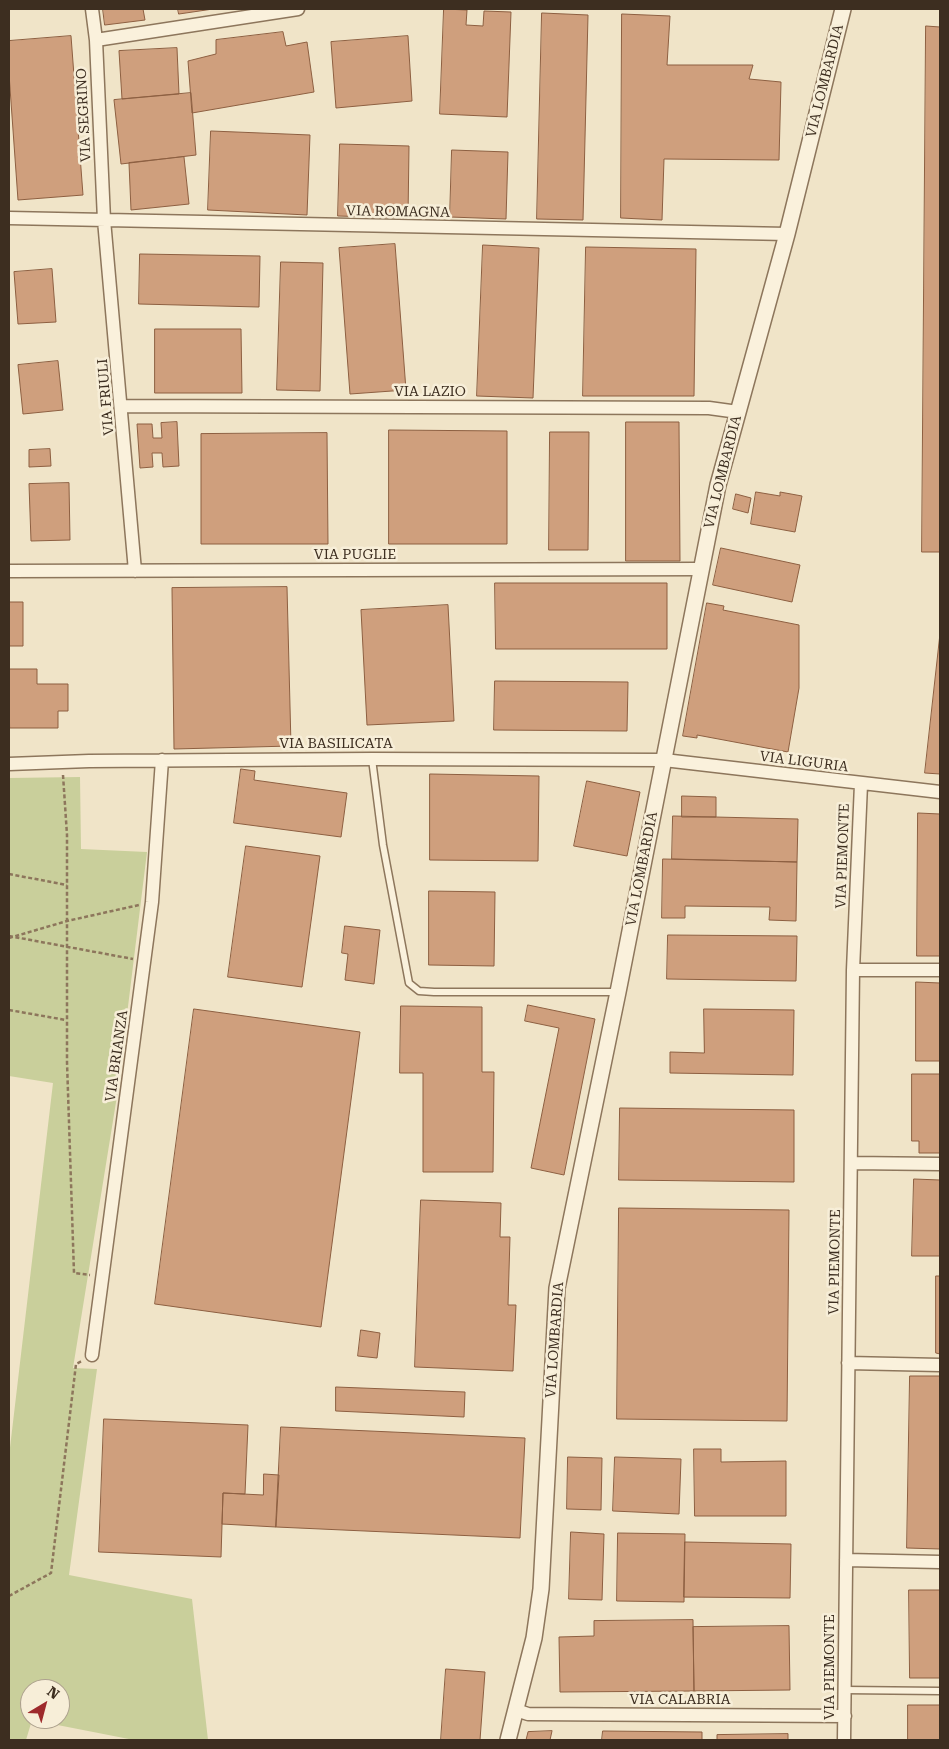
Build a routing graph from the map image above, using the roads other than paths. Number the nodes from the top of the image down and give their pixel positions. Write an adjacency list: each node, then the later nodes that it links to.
1 (92, 9): 4 (street, VIA SEGRINO)
2 (298, 9): 4 (street)
3 (843, 9): 7 (street, VIA LOMBARDIA)
4 (96, 40): 6 (street, VIA SEGRINO)
5 (9, 218): 6 (street, VIA ROMAGNA)
6 (104, 220): 7 (street, VIA ROMAGNA); 8 (street, VIA FRIULI)
7 (787, 234): 9 (street, VIA LOMBARDIA)
8 (122, 406): 9 (street, VIA LAZIO); 12 (street, VIA FRIULI)
9 (738, 412): 10 (street, VIA LOMBARDIA)
10 (701, 569): 12 (street, VIA PUGLIE); 15 (street, VIA LOMBARDIA)
11 (9, 572): 12 (street, VIA PUGLIE)
12 (135, 572)
13 (372, 759): 14 (street, VIA BASILICATA); 15 (street, VIA BASILICATA); 21 (lane)
14 (162, 760): 16 (street, VIA BASILICATA); 24 (street, VIA BRIANZA)
15 (664, 760): 17 (street, VIA LIGURIA); 21 (street, VIA LOMBARDIA)
16 (9, 764)
17 (861, 784): 18 (street, VIA LIGURIA); 19 (street, VIA PIEMONTE)
18 (940, 792)
19 (853, 970): 20 (street); 22 (street, VIA PIEMONTE)
20 (940, 970)
21 (618, 992): 31 (street, VIA LOMBARDIA)
22 (851, 1163): 23 (street); 25 (street, VIA PIEMONTE)
23 (940, 1164)
24 (92, 1356)
25 (848, 1363): 26 (street); 27 (street, VIA PIEMONTE)
26 (940, 1365)
27 (846, 1560): 28 (street); 29 (street, VIA PIEMONTE)
28 (940, 1562)
29 (845, 1690): 30 (lane); 32 (street, VIA PIEMONTE)
30 (940, 1691)
31 (516, 1710): 32 (street, VIA CALABRIA); 33 (street, VIA LOMBARDIA)
32 (845, 1716): 34 (street, VIA PIEMONTE)
33 (508, 1740)
34 (844, 1740)

